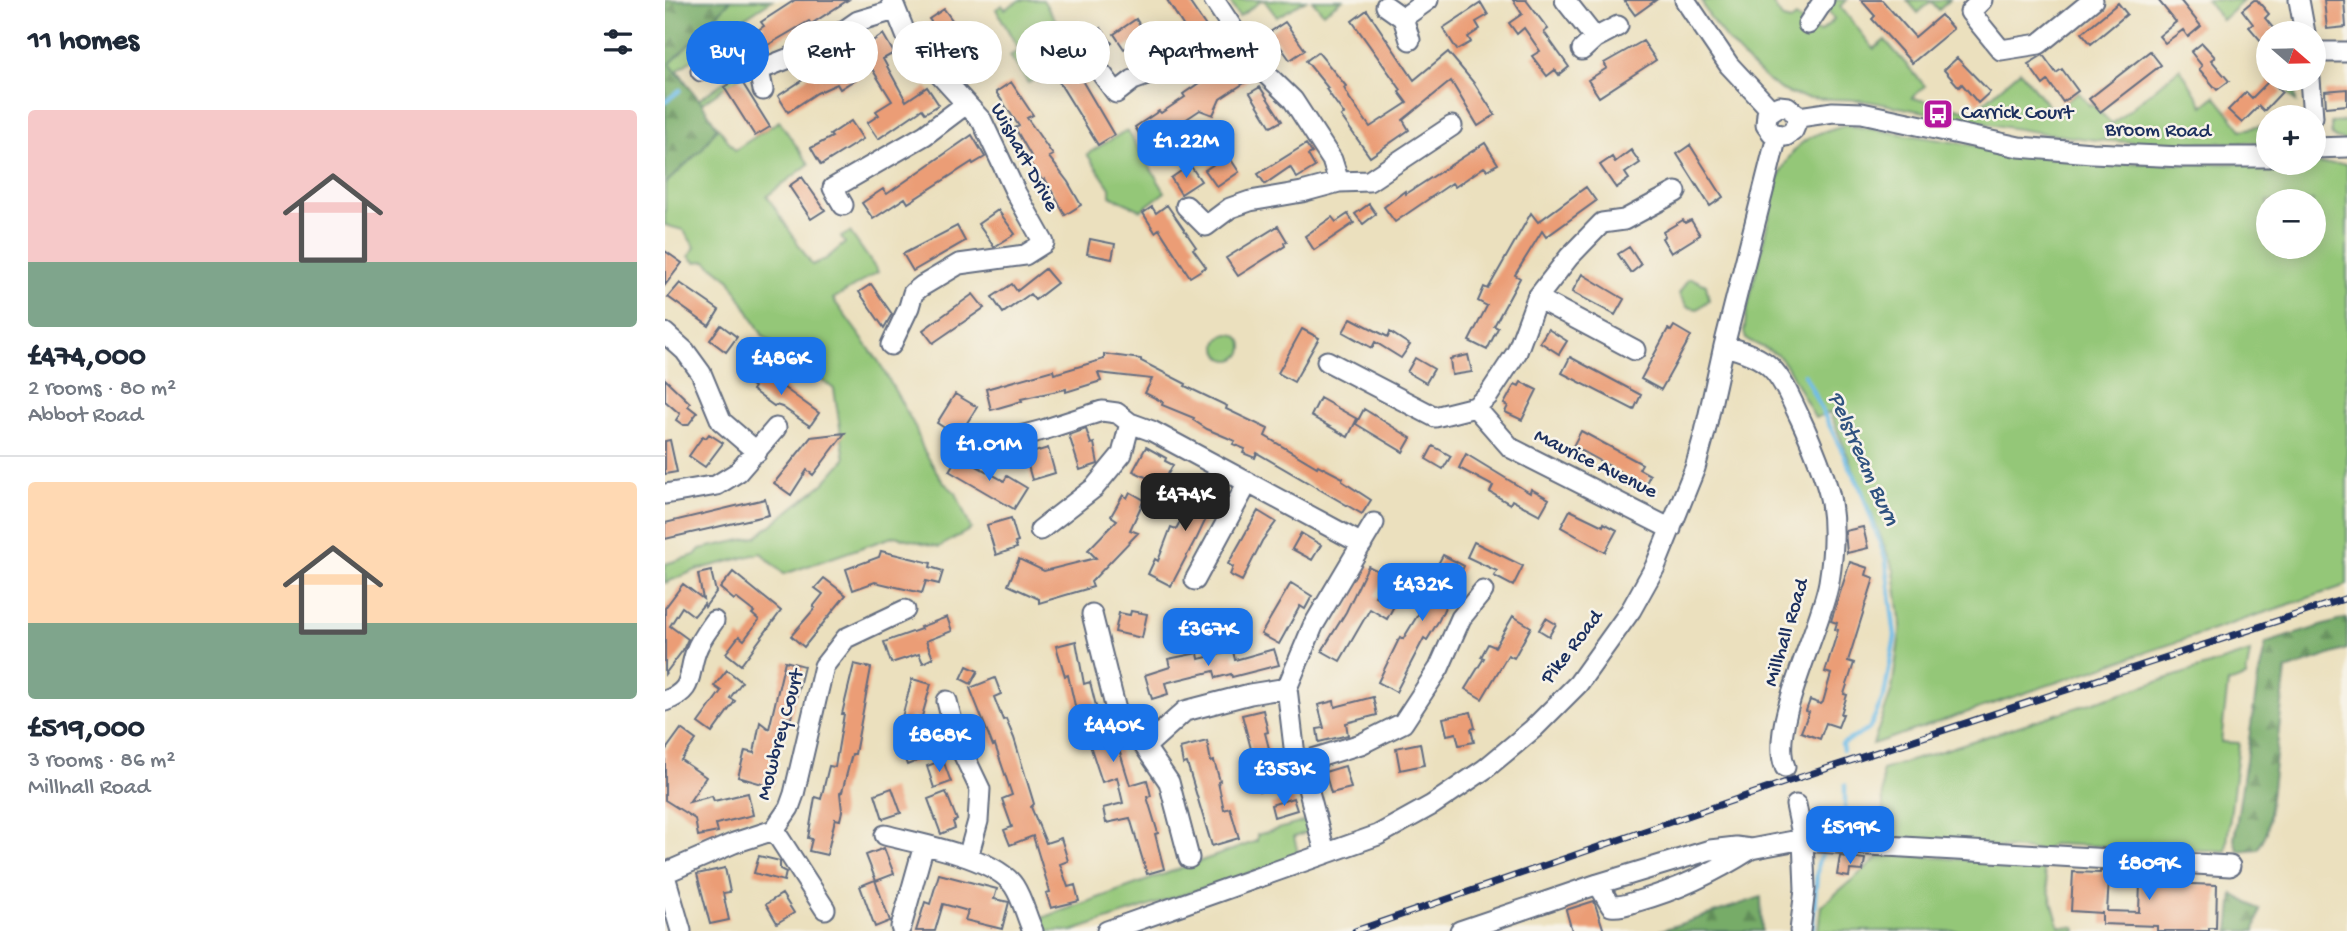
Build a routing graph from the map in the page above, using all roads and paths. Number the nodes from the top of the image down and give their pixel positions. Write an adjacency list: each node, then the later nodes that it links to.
1 (1214, 0): 12 (street)
2 (1428, 0): 11 (street)
3 (1565, 0): 15 (street)
4 (1685, 0): 26 (street)
5 (1824, 0): 14 (street)
6 (1982, 0): 7 (street)
7 (2093, 0)
8 (2299, 0): 13 (street)
9 (894, 5): 19 (street, Wishart Drive); 25 (street, Wishart Drive)
10 (1386, 6): 11 (street)
11 (1403, 18): 16 (street)
12 (1227, 21)
13 (2303, 21)
14 (1808, 24)
15 (1618, 26)
16 (1410, 40)
17 (2326, 52): 18 (street)
18 (2347, 52)
19 (769, 66)
20 (762, 84): 24 (street)
21 (1109, 84): 22 (street)
22 (1128, 84)
23 (1277, 84): 33 (street)
24 (763, 90)
25 (966, 104): 35 (street, Wishart Drive); 39 (street, Wishart Drive)
26 (1770, 110): 27 (street, Broom Road); 29 (street)
27 (1799, 117): 29 (street); 32 (street, Broom Road)
28 (1452, 127): 33 (street)
29 (1777, 136): 40 (street, Pike Road)
30 (2326, 147): 31 (street)
31 (2347, 148)
32 (2256, 157)
33 (1339, 182): 36 (street)
34 (1675, 191): 37 (street)
35 (843, 205)
36 (1186, 206)
37 (1537, 298): 41 (street); 43 (street)
38 (665, 334): 47 (street)
39 (891, 345)
40 (1724, 346): 51 (street, Pike Road); 64 (street, Millhall Road)
41 (1635, 350)
42 (1327, 360): 43 (street)
43 (1475, 407): 51 (street, Maurice Avenue)
44 (1130, 423): 46 (street); 48 (street); 52 (street)
45 (776, 428): 47 (street)
46 (986, 445)
47 (757, 452): 49 (street)
48 (1248, 482): 53 (street); 54 (street)
49 (665, 494)
50 (1374, 523): 53 (street)
51 (1671, 529): 71 (street, Pike Road)
52 (1040, 530)
53 (1362, 544): 59 (street)
54 (1205, 572)
55 (1483, 592): 63 (street)
56 (905, 610): 66 (street, Mowbrey Court)
57 (1091, 614): 62 (street)
58 (714, 621): 60 (street)
59 (1287, 688): 62 (street); 63 (street)
60 (665, 701)
61 (947, 701): 72 (street)
62 (1145, 747): 73 (street)
63 (1296, 764): 71 (street)
64 (1785, 766)
65 (1796, 805): 68 (street)
66 (774, 830): 75 (street, Mowbrey Court); 77 (street, Mowbrey Court)
67 (885, 835): 69 (street)
68 (1818, 841): 70 (street); 74 (street); 83 (street)
69 (924, 845): 72 (street); 78 (street)
70 (1751, 849): 76 (street); 76 (street)
71 (1325, 852): 81 (street, Pike Road)
72 (968, 858): 80 (street)
73 (1189, 858)
74 (2230, 866)
75 (665, 875): 79 (street)
76 (1598, 884): 82 (street)
77 (825, 909)
78 (901, 927)
79 (681, 931)
80 (1033, 931)
81 (1107, 931)
82 (1459, 931)
83 (1800, 931)

